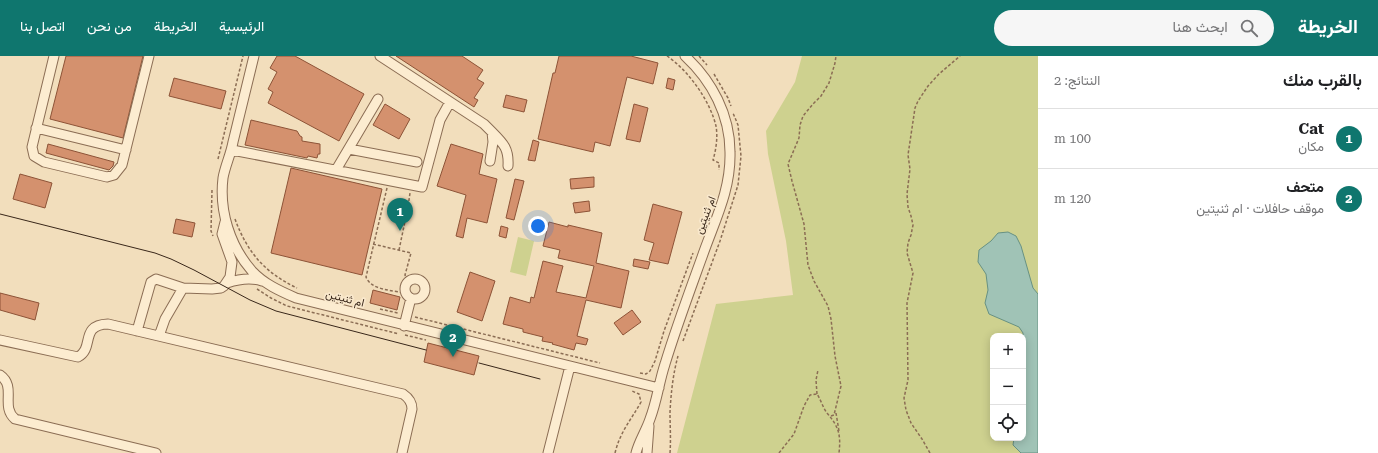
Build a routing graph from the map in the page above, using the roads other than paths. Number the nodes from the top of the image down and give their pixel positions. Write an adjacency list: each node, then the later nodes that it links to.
1 (54, 56): 8 (street)
2 (149, 56): 11 (street)
3 (254, 56): 12 (street, ام ثنيتين)
4 (380, 56): 7 (street)
5 (685, 56): 28 (street, ام ثنيتين)
6 (378, 98): 10 (street)
7 (450, 102): 9 (street); 16 (street)
8 (36, 128): 11 (street); 11 (street)
9 (492, 132): 13 (street); 15 (street)
10 (349, 149): 14 (street); 16 (street)
11 (126, 150)
12 (232, 150): 16 (street); 17 (street, ام ثنيتين)
13 (490, 161)
14 (417, 162)
15 (508, 166)
16 (336, 170)
17 (225, 222): 18 (street); 19 (street, ام ثنيتين)
18 (227, 283): 19 (street); 20 (street)
19 (266, 283): 22 (street, ام ثنيتين)
20 (183, 288): 23 (street); 24 (street)
21 (408, 296): 21 (street); 22 (street)
22 (404, 326): 26 (street, ام ثنيتين)
23 (137, 331): 24 (street); 25 (street)
24 (159, 336): 31 (street)
25 (0, 340)
26 (570, 366): 28 (street, ام ثنيتين); 32 (street)
27 (0, 375): 30 (street)
28 (659, 388): 29 (street, ام ثنيتين)
29 (650, 419): 33 (street, ام ثنيتين); 34 (street, ام ثنيتين)
30 (156, 453)
31 (402, 453)
32 (548, 453)
33 (636, 453)
34 (647, 453)

